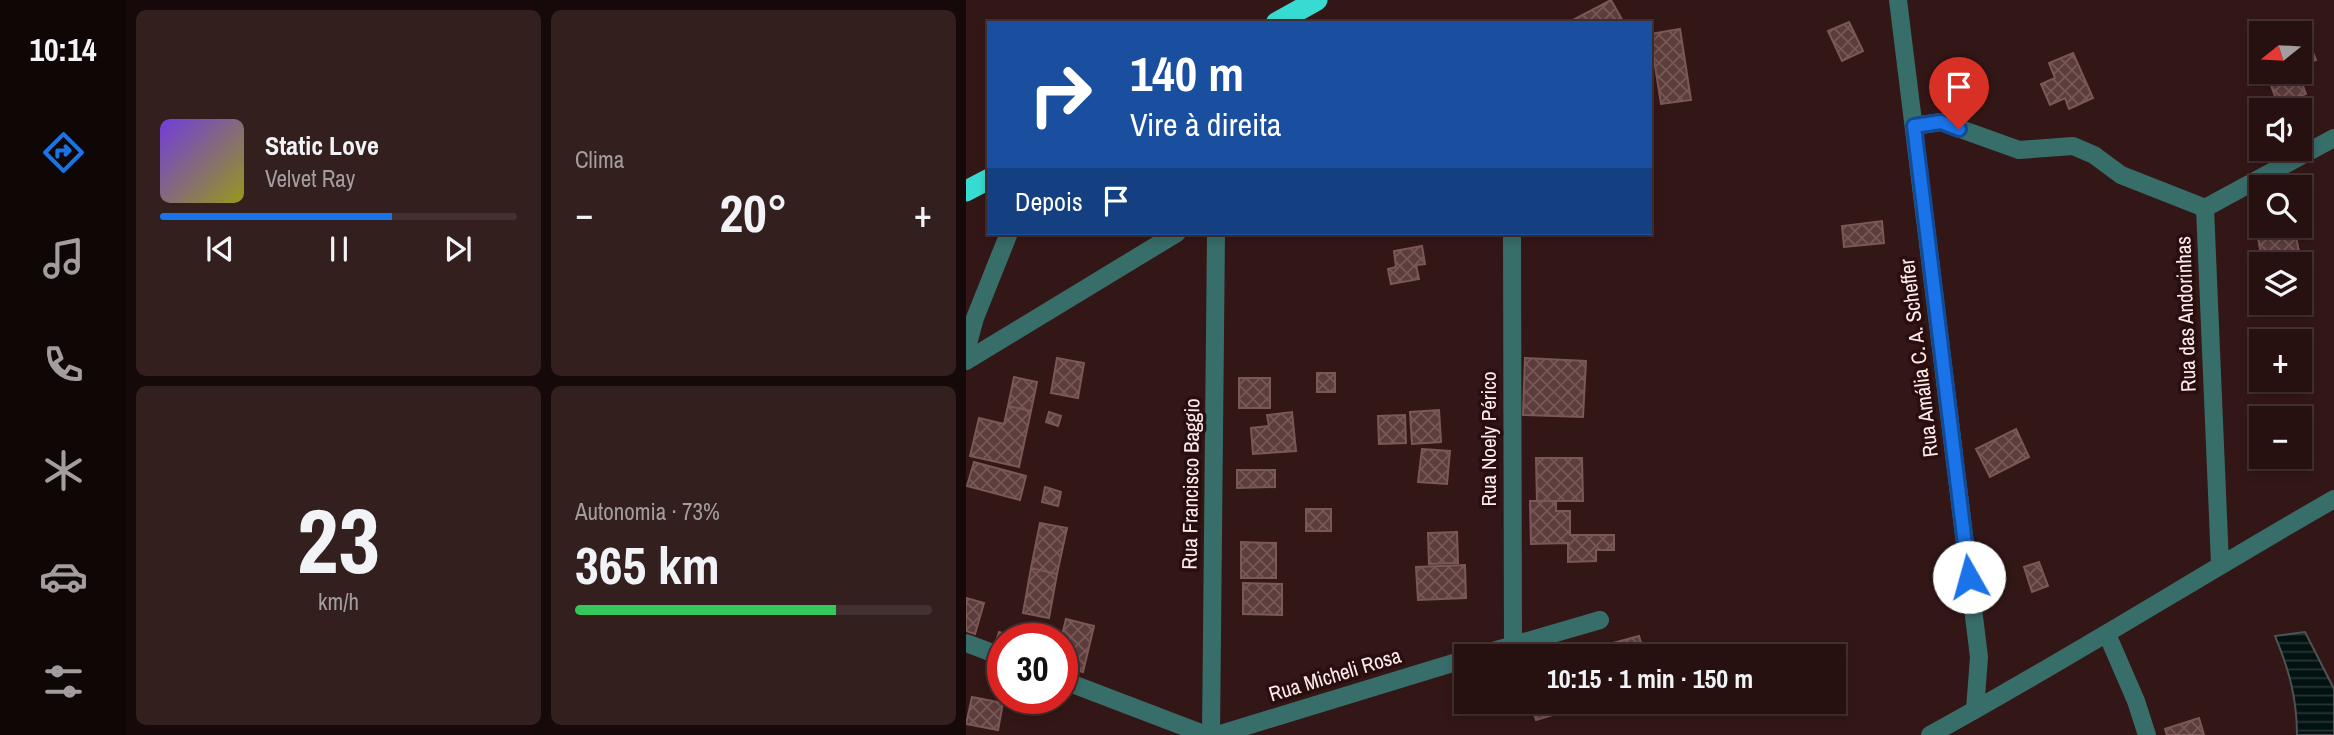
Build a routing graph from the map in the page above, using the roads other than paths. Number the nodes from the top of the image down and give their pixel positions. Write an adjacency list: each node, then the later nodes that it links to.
1 (1317, 0): 3 (highway)
2 (1898, 0): 4 (street, Rua Amália C. A. Scheffer)
3 (1280, 21)
4 (1914, 126): 6 (street); 24 (street, Rua Amália C. A. Scheffer)
5 (2334, 138): 6 (street, Rua das Andorinhas)
6 (2205, 208): 15 (street, Rua das Andorinhas)
7 (1174, 235): 13 (street)
8 (1216, 235): 25 (street, Rua Francisco Baggio)
9 (1512, 235): 19 (street, Rua Noely Périco)
10 (1006, 236): 11 (street)
11 (970, 313): 12 (street)
12 (966, 351)
13 (966, 361)
14 (2334, 499): 15 (street)
15 (2220, 565): 17 (street)
16 (1600, 621): 20 (street)
17 (2107, 634): 24 (street); 28 (street)
18 (966, 643): 21 (street)
19 (1513, 644)
20 (1517, 644)
21 (987, 651)
22 (1454, 663): 26 (street, Rua Micheli Rosa)
23 (1078, 686): 25 (street)
24 (1975, 710): 27 (street)
25 (1209, 735)
26 (1217, 735)
27 (1930, 735)
28 (2147, 735)

